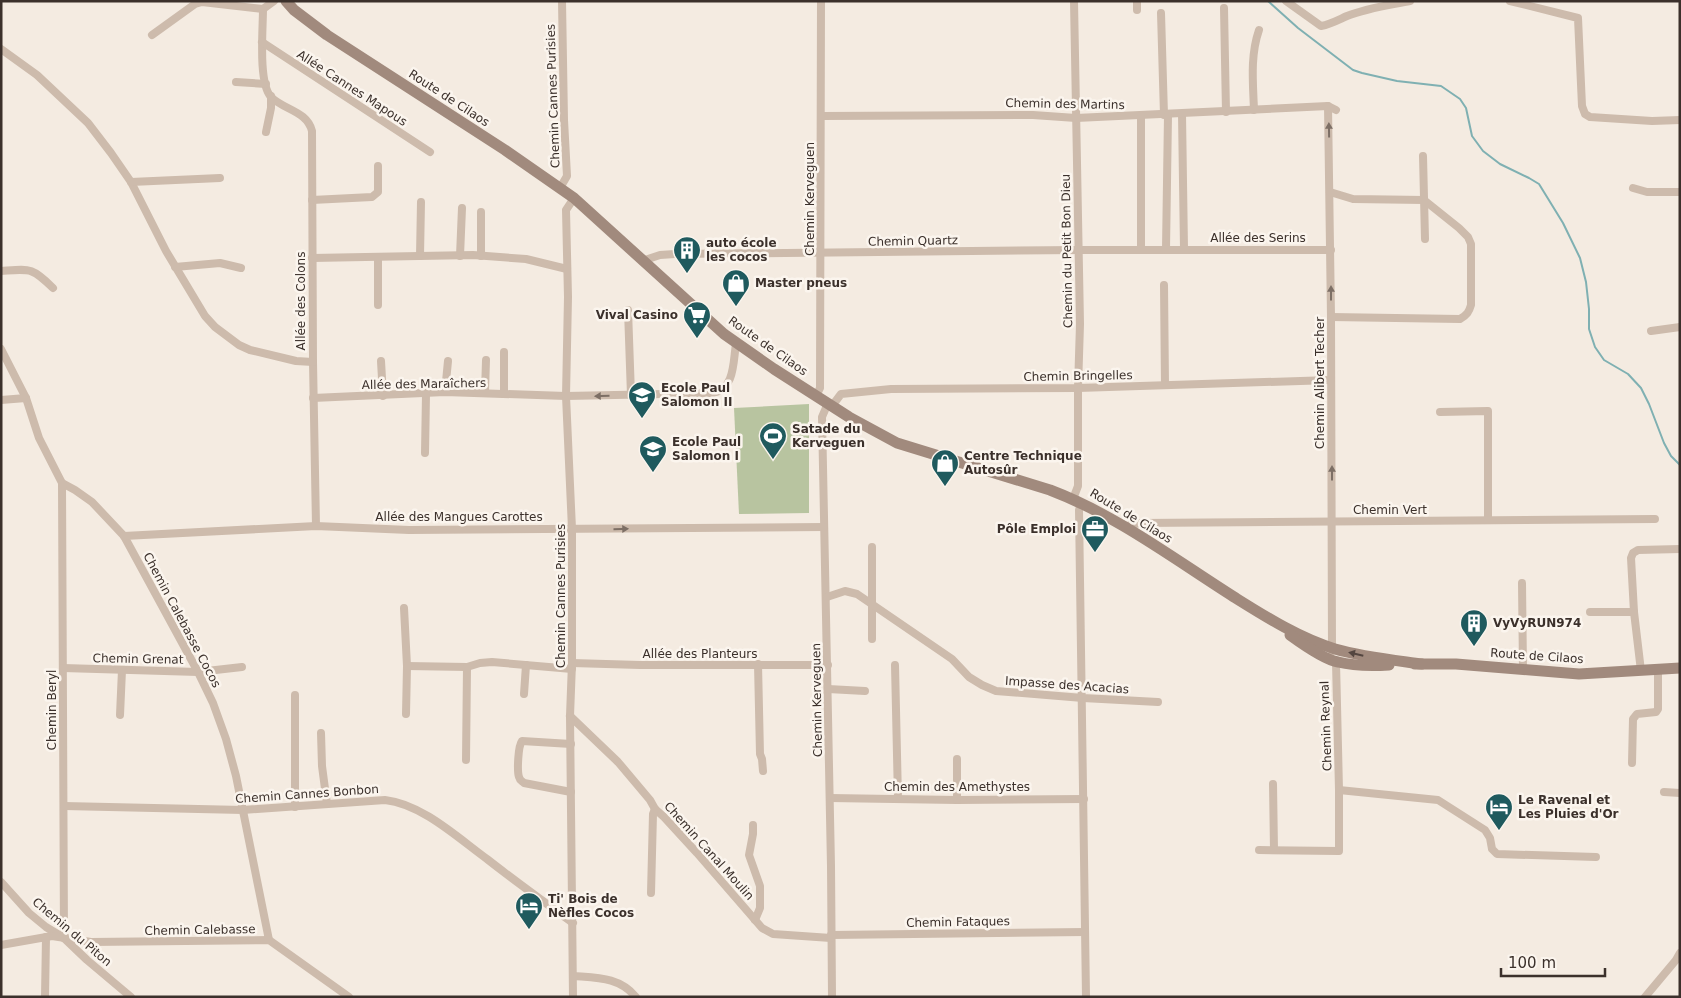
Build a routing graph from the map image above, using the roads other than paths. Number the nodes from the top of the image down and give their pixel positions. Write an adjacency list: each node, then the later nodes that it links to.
1 (274, 1): 11 (street)
2 (286, 1): 36 (main road, Route de Cilaos)
3 (562, 1): 36 (street, Chemin Cannes Purisies)
4 (821, 1): 26 (street, Chemin Kerveguen)
5 (1074, 1): 28 (street, Chemin du Petit Bon Dieu)
6 (1137, 1): 12 (street)
7 (1286, 1): 8 (street)
8 (1410, 1)
9 (1510, 1): 29 (street)
10 (1224, 8): 23 (street)
11 (263, 9): 15 (street); 16 (street)
12 (1137, 10)
13 (1161, 13): 25 (street)
14 (1259, 30): 22 (street)
15 (152, 35)
16 (262, 42): 19 (street); 31 (street, Allée Cannes Mapous)
17 (1, 49): 35 (street)
18 (236, 82): 19 (street)
19 (266, 84): 20 (street)
20 (271, 96): 30 (street); 41 (street, Allée des Colons)
21 (1332, 108): 22 (street, Chemin des Martins); 38 (street, Chemin Alibert Techer, one-way to 21)
22 (1254, 110): 23 (street, Chemin des Martins)
23 (1226, 112): 24 (street, Chemin des Martins)
24 (1182, 114): 25 (street, Chemin des Martins); 49 (street)
25 (1166, 115): 27 (street, Chemin des Martins); 48 (street)
26 (822, 116): 28 (street, Chemin des Martins); 52 (street, Chemin Kerveguen)
27 (1141, 116): 28 (street, Chemin des Martins); 47 (street)
28 (1076, 118): 50 (street, Chemin du Petit Bon Dieu)
29 (1680, 120)
30 (266, 132)
31 (430, 152)
32 (1423, 156): 42 (street)
33 (378, 166): 41 (street)
34 (220, 178): 35 (street)
35 (131, 182): 59 (street)
36 (560, 188): 40 (main road, Route de Cilaos)
37 (1633, 188): 39 (street)
38 (1330, 192): 42 (street); 51 (street, Chemin Alibert Techer)
39 (1680, 192)
40 (574, 198): 58 (main road, Route de Cilaos); 61 (street, Chemin Cannes Purisies)
41 (312, 200): 57 (street, Allée des Colons)
42 (1424, 200): 46 (street); 67 (street)
43 (421, 202): 53 (street)
44 (462, 208): 54 (street)
45 (481, 212): 55 (street)
46 (1425, 239)
47 (1141, 249): 48 (street, Chemin Quartz); 50 (street, Chemin Quartz)
48 (1166, 249): 49 (street, Chemin Quartz)
49 (1184, 249): 51 (street, Allée des Serins)
50 (1078, 250): 52 (street, Chemin Quartz); 79 (street, Chemin du Petit Bon Dieu)
51 (1331, 250): 67 (street, Chemin Alibert Techer, one-way to 51)
52 (821, 254): 58 (street, Chemin Quartz); 87 (street, Chemin Kerveguen)
53 (420, 256): 54 (street); 56 (street)
54 (460, 256): 55 (street)
55 (481, 256): 61 (street)
56 (378, 257): 57 (street); 65 (street)
57 (312, 258): 76 (street, Allée des Colons)
58 (642, 262): 70 (main road, Route de Cilaos)
59 (175, 267): 60 (street); 76 (street)
60 (241, 268)
61 (567, 269): 86 (street, Chemin Cannes Purisies)
62 (1, 271): 64 (street)
63 (1164, 286): 78 (street)
64 (53, 288)
65 (378, 305)
66 (628, 310): 84 (street)
67 (1331, 317): 77 (street, Chemin Alibert Techer)
68 (1680, 328): 69 (street)
69 (1652, 330)
70 (736, 344): 84 (street, Allée des Maraîchers); 87 (main road, Route de Cilaos)
71 (1, 349): 88 (street)
72 (504, 352): 83 (street)
73 (448, 360): 80 (street)
74 (486, 360): 81 (street)
75 (381, 361): 85 (street)
76 (313, 362): 89 (street, Allée des Colons)
77 (1331, 380): 78 (street, Chemin Bringelles); 98 (street, Chemin Alibert Techer, one-way to 77)
78 (1165, 385): 79 (street, Chemin Bringelles)
79 (1078, 388): 91 (street, Chemin Bringelles); 95 (street, Chemin du Petit Bon Dieu)
80 (445, 392): 81 (street, Allée des Maraîchers); 82 (street, Allée des Maraîchers)
81 (486, 392): 83 (street, Allée des Maraîchers)
82 (426, 394): 85 (street, Allée des Maraîchers); 93 (street)
83 (504, 394): 86 (street, Allée des Maraîchers)
84 (631, 395): 86 (street, Allée des Maraîchers, one-way to 86)
85 (382, 396): 89 (street, Allée des Maraîchers)
86 (566, 396): 102 (street, Chemin Cannes Purisies)
87 (816, 396): 91 (main road, Route de Cilaos)
88 (26, 398): 90 (street); 94 (street)
89 (313, 398): 99 (street, Allée des Colons)
90 (1, 400)
91 (830, 405): 95 (main road, Route de Cilaos); 100 (street, Chemin Kerveguen)
92 (1440, 412): 97 (street)
93 (426, 453)
94 (62, 483): 103 (street, Chemin Calebasse Cocos); 122 (street, Chemin Beryl)
95 (1077, 501): 101 (main road, Route de Cilaos); 133 (street, Chemin du Petit Bon Dieu)
96 (1655, 519): 97 (street, Chemin Vert)
97 (1488, 520): 98 (street, Chemin Vert)
98 (1332, 521): 101 (street, Chemin Vert); 113 (street, Chemin Alibert Techer)
99 (316, 526): 102 (street, Allée des Mangues Carottes); 103 (street, Allée des Mangues Carottes)
100 (824, 526): 102 (street, Allée des Mangues Carottes, one-way to 100); 107 (street, Chemin Kerveguen)
101 (1128, 529): 113 (main road, Route de Cilaos)
102 (572, 530): 119 (street, Chemin Cannes Purisies)
103 (124, 536): 128 (street, Chemin Calebasse Cocos)
104 (872, 547): 108 (street)
105 (1680, 549): 111 (street)
106 (1522, 583): 125 (street)
107 (827, 597): 108 (street, Impasse des Acacias); 115 (street, Chemin Kerveguen)
108 (873, 605): 112 (street); 133 (street, Impasse des Acacias)
109 (404, 608): 117 (street)
110 (1590, 612): 111 (street)
111 (1634, 612): 127 (street)
112 (872, 639)
113 (1333, 657): 125 (main road, Route de Cilaos); 145 (street, Chemin Reynal)
114 (758, 664): 115 (street, Allée des Planteurs); 119 (street, Allée des Planteurs); 143 (street)
115 (828, 665): 129 (street, Chemin Kerveguen)
116 (895, 665): 150 (street)
117 (407, 666): 121 (street, Allée des Planteurs); 135 (street)
118 (526, 666): 119 (street, Allée des Planteurs); 121 (street, Allée des Planteurs); 131 (street)
119 (572, 666): 137 (street, Chemin Cannes Purisies)
120 (242, 667): 128 (street, Chemin Grenat)
121 (467, 667): 141 (street)
122 (63, 668): 124 (street, Chemin Grenat); 154 (street, Chemin Beryl)
123 (1680, 668): 126 (main road, Route de Cilaos)
124 (122, 670): 128 (street, Chemin Grenat); 136 (street)
125 (1522, 670): 127 (main road, Route de Cilaos)
126 (1658, 670): 127 (main road, Route de Cilaos); 142 (street)
127 (1641, 671)
128 (198, 672): 157 (street, Chemin Calebasse Cocos)
129 (828, 689): 130 (street); 149 (street, Chemin Kerveguen)
130 (865, 691)
131 (524, 694)
132 (295, 695): 155 (street)
133 (1083, 698): 134 (street, Impasse des Acacias); 151 (street, Chemin du Petit Bon Dieu)
134 (1158, 702)
135 (406, 714)
136 (120, 716)
137 (570, 716): 139 (street, Chemin Cannes Purisies); 156 (street, Chemin Canal Moulin)
138 (321, 734): 153 (street)
139 (571, 744): 146 (street, Chemin Cannes Purisies); 146 (street)
140 (958, 759): 152 (street)
141 (466, 760)
142 (1632, 763)
143 (763, 772)
144 (1273, 784): 160 (street)
145 (1339, 790): 160 (street, Chemin Reynal); 161 (street)
146 (571, 792): 165 (street, Chemin Cannes Purisies)
147 (1664, 792): 148 (street)
148 (1680, 793)
149 (830, 798): 150 (street, Chemin des Amethystes); 168 (street, Chemin Kerveguen)
150 (898, 799): 152 (street, Chemin des Amethystes)
151 (1084, 799): 152 (street, Chemin des Amethystes); 166 (street, Chemin du Petit Bon Dieu)
152 (957, 800)
153 (327, 804): 155 (street, Chemin Cannes Bonbon); 165 (street, Chemin Cannes Bonbon)
154 (64, 806): 157 (street, Chemin Cannes Bonbon); 169 (street, Chemin Beryl)
155 (295, 807): 157 (street, Chemin Cannes Bonbon)
156 (654, 809): 163 (street); 164 (street, Chemin Canal Moulin)
157 (243, 810): 170 (street, Chemin Calebasse Cocos)
158 (753, 825): 164 (street)
159 (1259, 850): 160 (street)
160 (1274, 850)
161 (1596, 857)
162 (1, 882): 169 (street, Chemin du Piton)
163 (651, 893)
164 (756, 920): 168 (street, Chemin Canal Moulin)
165 (573, 923): 173 (street, Chemin Cannes Purisies)
166 (1085, 932): 168 (street, Chemin Fataques); 180 (street, Chemin du Petit Bon Dieu)
167 (46, 936): 169 (street, Chemin Calebasse); 171 (street, Chemin Calebasse); 174 (street)
168 (831, 937): 179 (street, Chemin Kerveguen)
169 (64, 938): 170 (street, Chemin Calebasse); 175 (street, Chemin du Piton)
170 (269, 940): 176 (street, Chemin Calebasse)
171 (1, 945)
172 (1680, 953): 181 (street)
173 (573, 976): 177 (street, Chemin Cannes Purisies); 178 (street)
174 (45, 997)
175 (131, 997)
176 (349, 997)
177 (573, 997)
178 (636, 997)
179 (832, 997)
180 (1086, 997)
181 (1645, 997)

